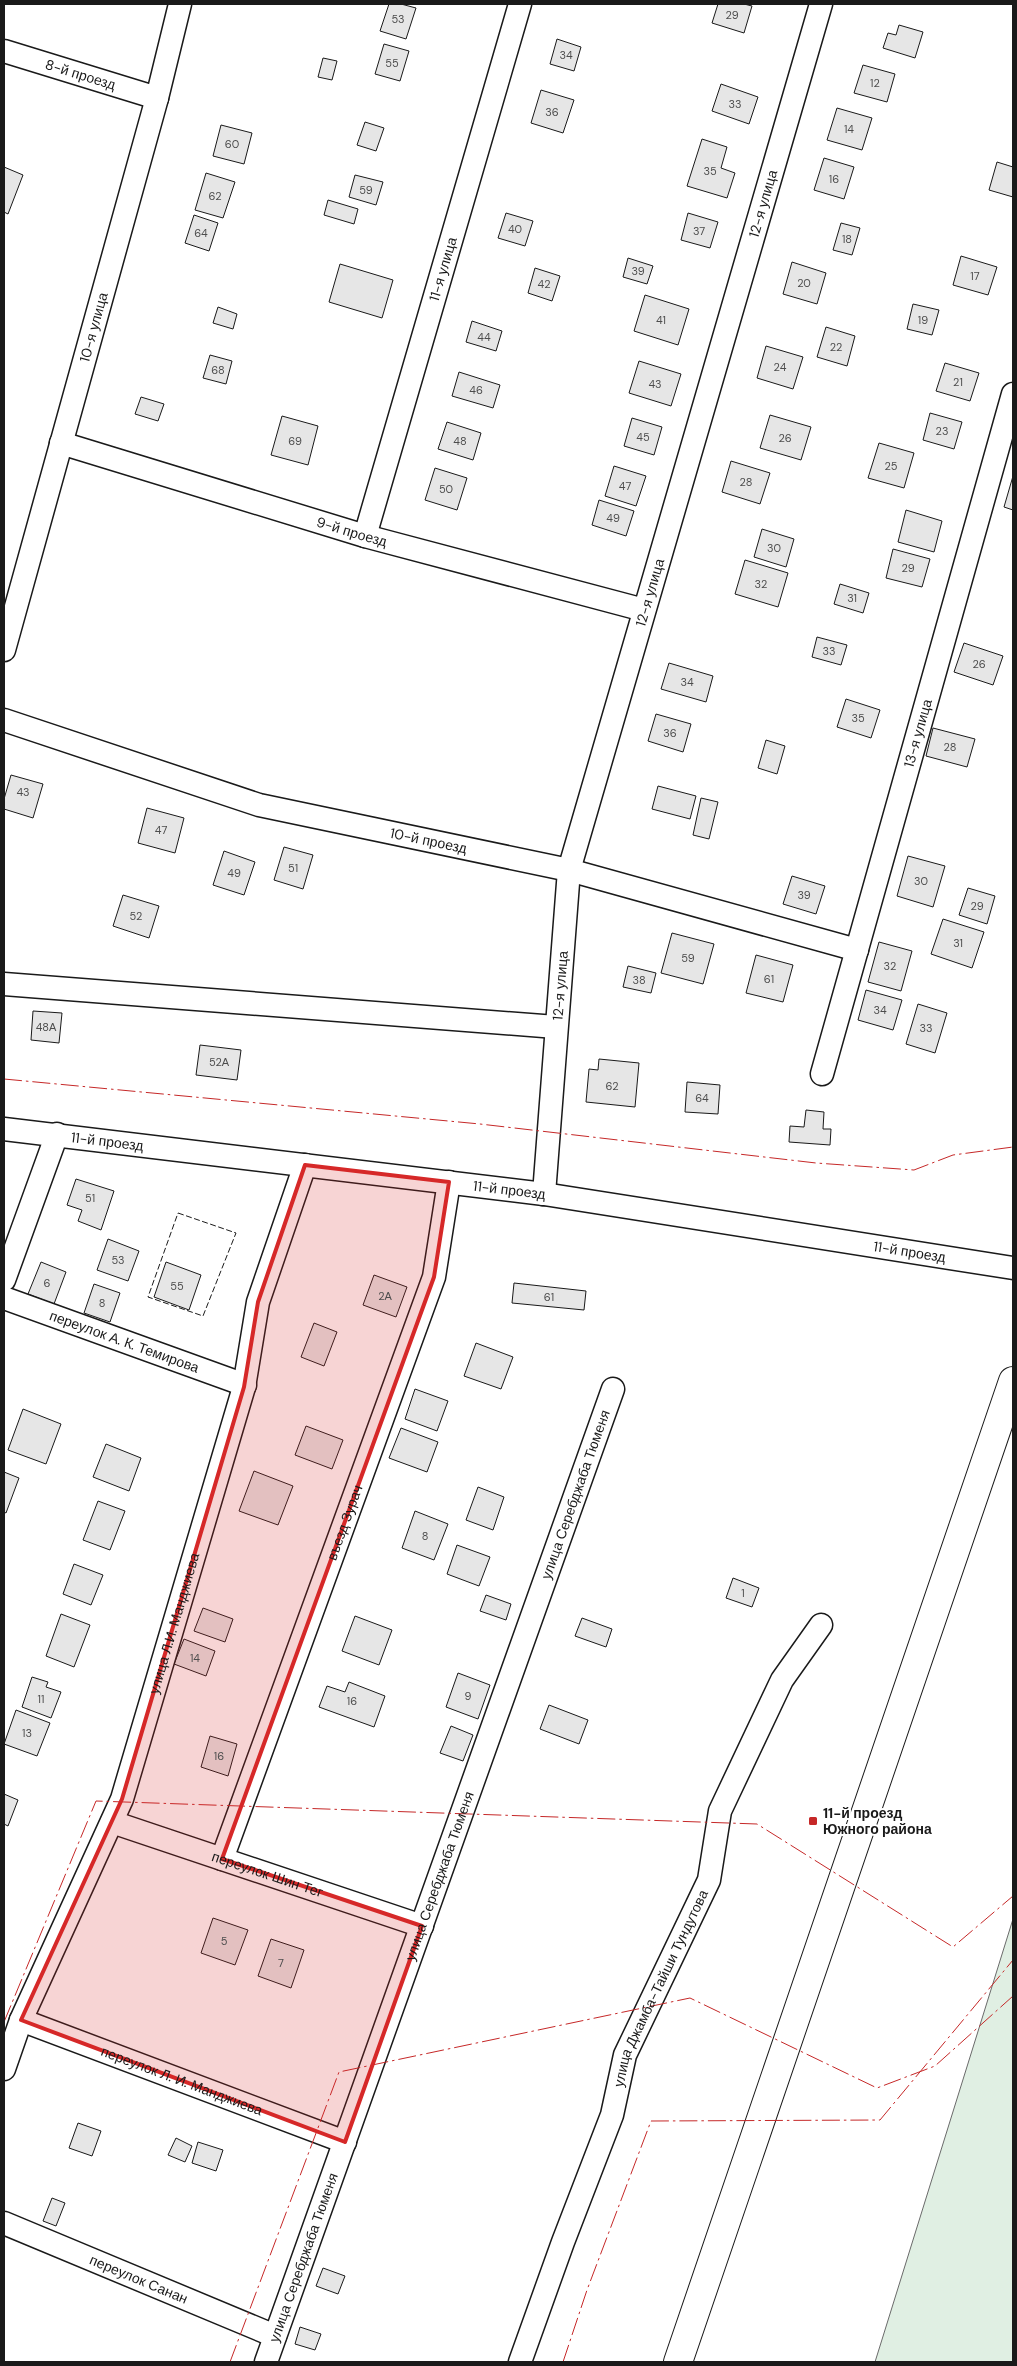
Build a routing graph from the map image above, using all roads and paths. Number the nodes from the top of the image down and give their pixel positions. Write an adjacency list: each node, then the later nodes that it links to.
1 (180, 4): 5 (street, 10-я улица)
2 (520, 4): 8 (street, 11-я улица)
3 (821, 4): 9 (street, 12-я улица)
4 (4, 51): 5 (street, 8-й проезд)
5 (157, 98): 7 (street, 10-я улица)
6 (1013, 394): 13 (street, 13-я улица)
7 (61, 443): 8 (street, 9-й проезд); 10 (street, 10-я улица)
8 (365, 536): 9 (street, 9-й проезд)
9 (644, 610): 12 (street, 12-я улица)
10 (4, 650)
11 (4, 720): 12 (street, 10-й проезд)
12 (569, 870): 13 (street, 10-й проезд); 15 (street, 12-я улица)
13 (857, 950): 16 (street, 13-я улица)
14 (4, 984): 15 (street)
15 (556, 1028): 21 (street, 12-я улица)
16 (822, 1074)
17 (4, 1129): 18 (street, 11-й проезд)
18 (57, 1134): 19 (street, 11-й проезд); 23 (street)
19 (305, 1165): 20 (street, 11-й проезд); 26 (street, улица Л.И. Манджиева)
20 (449, 1182): 21 (street, 11-й проезд); 30 (street, въезд Зурач)
21 (544, 1194): 22 (street, 11-й проезд)
22 (1013, 1268)
23 (4, 1280)
24 (4, 1298): 26 (street, переулок А. К. Темирова)
25 (1013, 1380): 39 (highway)
26 (245, 1385): 29 (street, улица Л.И. Манджиева)
27 (613, 1389): 31 (street, улица Серебджаба Тюменя)
28 (821, 1625): 38 (street, улица Джамба-Тайши Тундутова)
29 (112, 1822): 30 (street, переулок Шин Тег); 32 (street, улица Л.И. Манджиева)
30 (222, 1859): 31 (street, переулок Шин Тег)
31 (422, 1926): 34 (street, улица Серебджаба Тюменя)
32 (21, 2020): 33 (street, улица Л.И. Манджиева); 34 (street, переулок Л. И. Манджиева)
33 (4, 2069)
34 (345, 2142): 36 (street, улица Серебджаба Тюменя)
35 (4, 2223): 36 (street, переулок Санан)
36 (275, 2336): 37 (street, улица Серебджаба Тюменя)
37 (266, 2362)
38 (520, 2362)
39 (678, 2362)

